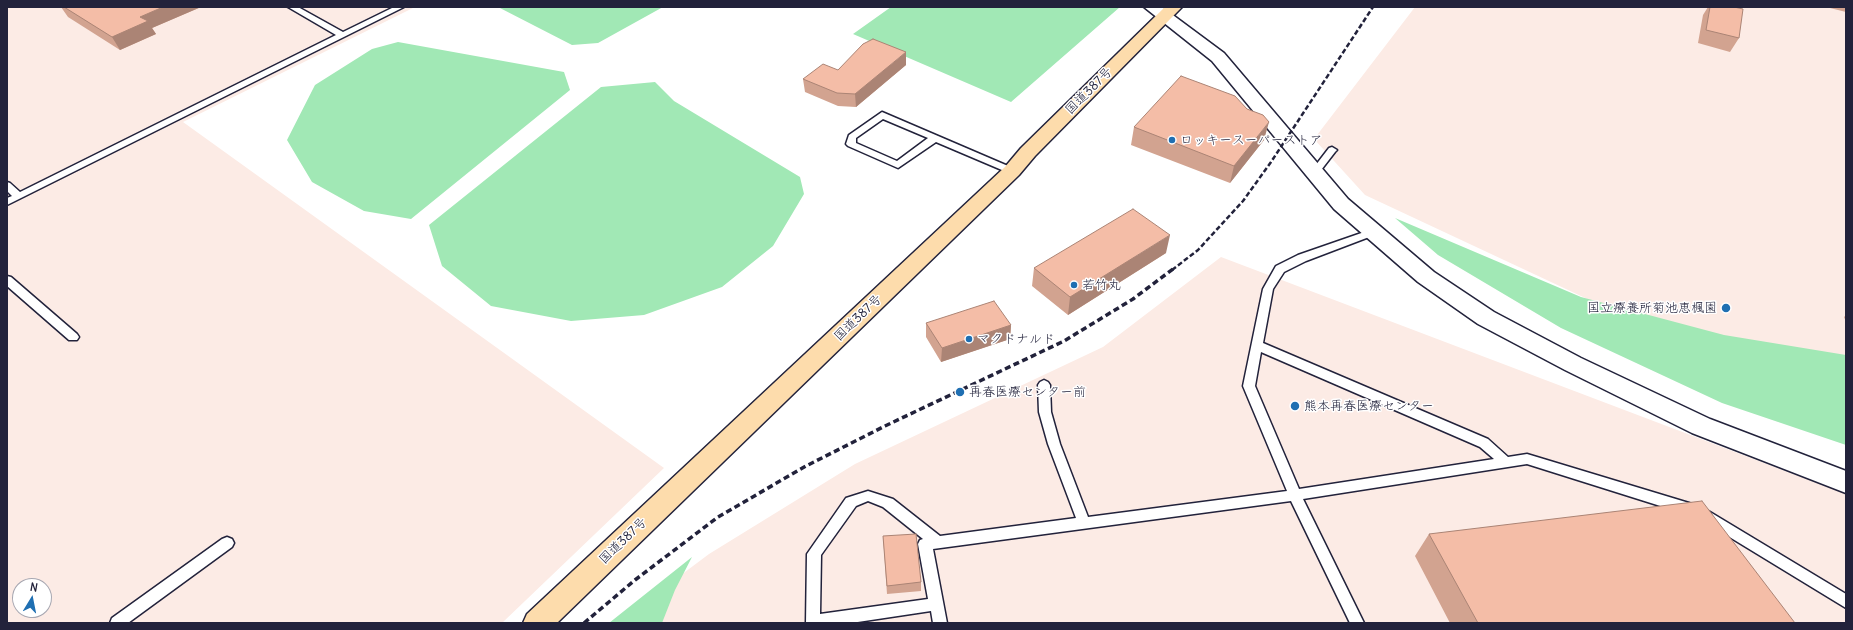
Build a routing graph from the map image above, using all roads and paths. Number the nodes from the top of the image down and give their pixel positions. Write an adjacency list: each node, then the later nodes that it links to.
1 (292, 7): 4 (lane)
2 (400, 7): 4 (lane)
3 (1163, 10): 7 (highway, 国道387号); 8 (street)
4 (342, 35): 10 (lane)
5 (935, 138): 5 (lane); 7 (lane)
6 (1332, 150): 8 (lane)
7 (1012, 171): 27 (highway, 国道387号)
8 (1315, 172): 12 (street)
9 (7, 185): 10 (lane)
10 (18, 196): 11 (lane)
11 (7, 202)
12 (1373, 232): 15 (lane); 18 (street)
13 (7, 280): 14 (lane)
14 (73, 337)
15 (1257, 345): 17 (lane); 19 (lane)
16 (1044, 385): 20 (lane)
17 (1506, 462): 19 (lane); 23 (lane)
18 (1846, 482)
19 (1295, 495): 20 (lane); 29 (lane)
20 (1084, 522): 21 (lane)
21 (937, 542): 24 (lane); 25 (lane)
22 (227, 543): 26 (lane)
23 (1846, 602)
24 (936, 604): 25 (lane); 28 (lane)
25 (813, 622)
26 (117, 623)
27 (537, 623)
28 (940, 623)
29 (1357, 623)

